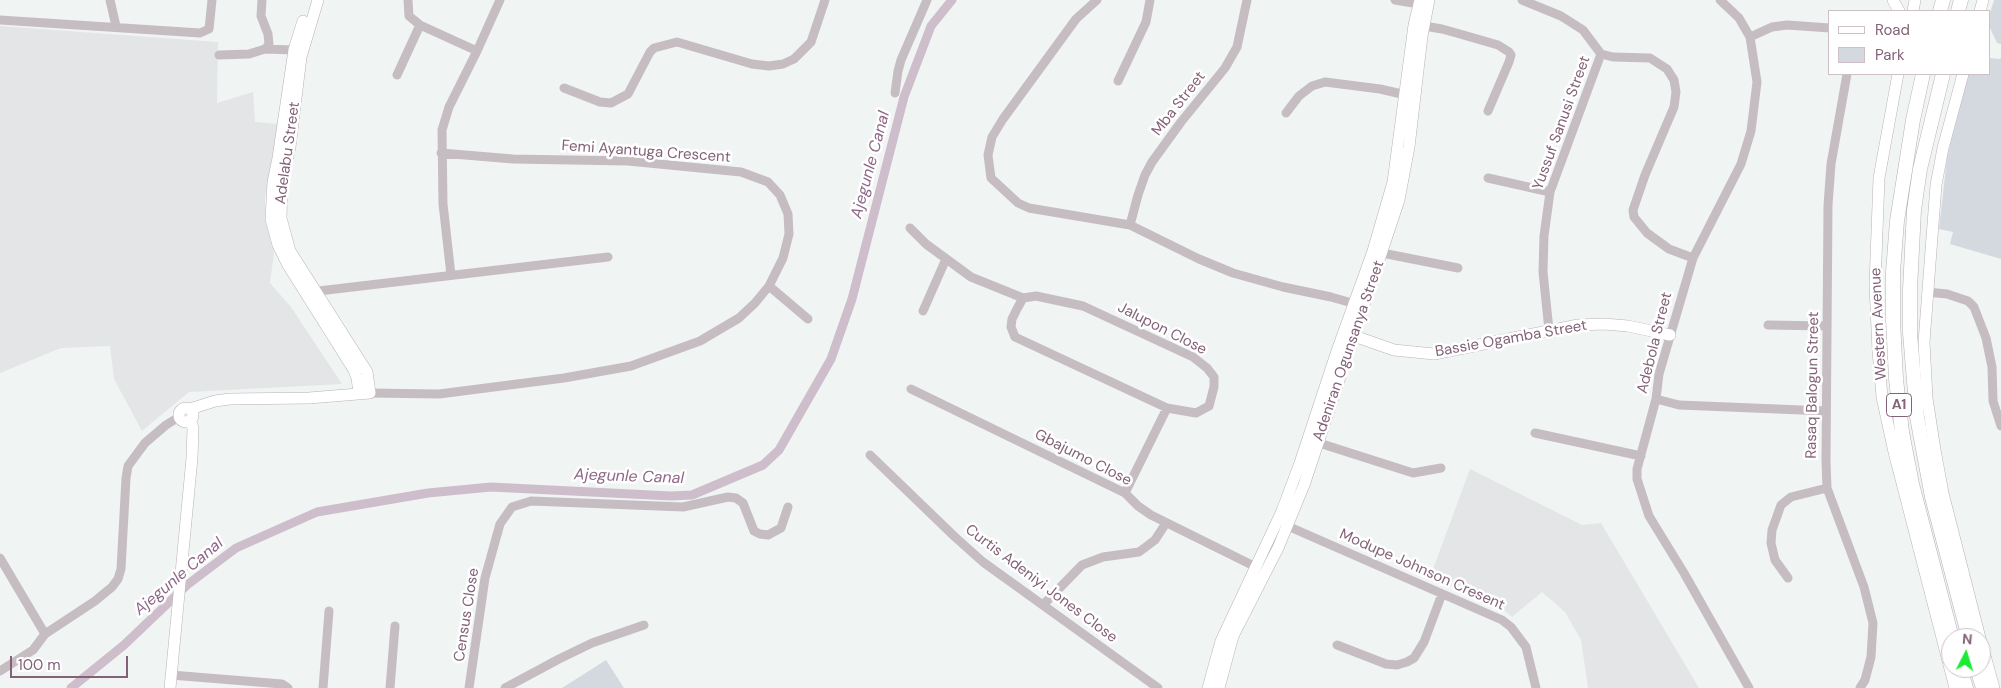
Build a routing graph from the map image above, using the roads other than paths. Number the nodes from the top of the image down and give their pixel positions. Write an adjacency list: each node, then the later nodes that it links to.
1 (110, 0): 19 (street)
2 (212, 0): 19 (street)
3 (262, 0): 23 (street)
4 (310, 0): 25 (main road, Adelabu Street)
5 (318, 0): 25 (main road, Adelabu Street)
6 (408, 0): 18 (street)
7 (500, 0): 24 (street)
8 (825, 0): 35 (street)
9 (927, 0): 36 (street)
10 (1097, 0): 43 (street)
11 (1150, 0): 34 (street)
12 (1247, 0): 43 (street, Mba Street)
13 (1395, 0): 16 (street)
14 (1522, 0): 26 (street, Yussuf Sanusi Street)
15 (1720, 0): 22 (street, Adebola Street)
16 (1422, 1): 20 (main road, Adeniran Ogunsanya Street)
17 (0, 20): 19 (street)
18 (420, 25): 24 (street); 33 (street)
19 (116, 26)
20 (1419, 26): 37 (main road, Adeniran Ogunsanya Street); 38 (street); 45 (main road, Adeniran Ogunsanya Street)
21 (1828, 28): 22 (street)
22 (1750, 38): 47 (street, Adebola Street)
23 (265, 49): 25 (street); 27 (street)
24 (477, 51): 40 (street)
25 (298, 53): 52 (main road, Adelabu Street)
26 (1601, 54): 42 (street, Yussuf Sanusi Street); 47 (street)
27 (219, 55)
28 (1847, 75): 59 (street, Rasaq Balogun Street)
29 (1898, 75): 108 (main road, Western Avenue)
30 (1923, 75): 89 (highway, Western Avenue / A1)
31 (1943, 75): 90 (highway, Western Avenue / A1)
32 (1962, 75): 53 (main road)
33 (397, 76)
34 (1118, 82)
35 (564, 88)
36 (895, 93)
37 (1406, 95): 39 (street); 45 (main road, Adeniran Ogunsanya Street)
38 (1488, 111)
39 (1286, 113)
40 (441, 153): 50 (street); 51 (street, Femi Ayantuga Crescent)
41 (1488, 178): 42 (street)
42 (1550, 192): 60 (street, Yussuf Sanusi Street)
43 (1130, 225): 55 (street)
44 (910, 228): 48 (street, Jalupon Close)
45 (1378, 252): 49 (street); 55 (main road, Adeniran Ogunsanya Street)
46 (608, 257): 50 (street)
47 (1693, 258): 61 (street, Adebola Street)
48 (946, 259): 54 (street, Jalupon Close); 56 (street)
49 (1458, 268)
50 (451, 275): 52 (street)
51 (769, 286): 57 (street); 65 (street, Femi Ayantuga Crescent)
52 (310, 292): 65 (main road, Adelabu Street)
53 (1927, 292): 63 (street); 91 (main road)
54 (1023, 298): 67 (street, Jalupon Close); 67 (street, Jalupon Close)
55 (1359, 306): 62 (main road, Adeniran Ogunsanya Street); 80 (main road, Adeniran Ogunsanya Street)
56 (923, 311)
57 (808, 319)
58 (1768, 325): 59 (street)
59 (1827, 326): 68 (street, Rasaq Balogun Street)
60 (1549, 330): 61 (main road, Bassie Ogamba Street); 62 (main road, Bassie Ogamba Street)
61 (1670, 335): 66 (street, Adebola Street)
62 (1354, 336): 72 (main road, Adeniran Ogunsanya Street)
63 (1997, 365): 70 (street)
64 (911, 389): 77 (street, Gbajumo Close)
65 (370, 393): 69 (main road)
66 (1656, 399): 68 (street); 74 (street, Adebola Street)
67 (1167, 408): 77 (street)
68 (1826, 411): 76 (street, Rasaq Balogun Street)
69 (187, 415): 92 (street); 95 (main road)
70 (2001, 426)
71 (1535, 433): 74 (street)
72 (1319, 443): 75 (street); 80 (main road, Adeniran Ogunsanya Street)
73 (870, 455): 85 (street, Curtis Adeniyi Jones Close)
74 (1641, 456): 106 (street, Adebola Street)
75 (1442, 468)
76 (1827, 488): 83 (street); 107 (street, Rasaq Balogun Street)
77 (1125, 493): 79 (street, Gbajumo Close)
78 (788, 507): 100 (street, Census Close)
79 (1166, 523): 82 (street, Gbajumo Close); 85 (street)
80 (1282, 523): 82 (main road, Adeniran Ogunsanya Street); 84 (street, Modupe Johnson Cresent)
81 (0, 558): 92 (street)
82 (1260, 569): 103 (main road, Adeniran Ogunsanya Street); 104 (main road, Adeniran Ogunsanya Street)
83 (1788, 578)
84 (1442, 594): 93 (street); 105 (street, Modupe Johnson Cresent)
85 (1043, 605): 102 (street, Curtis Adeniyi Jones Close)
86 (329, 611): 98 (street)
87 (644, 625): 101 (street)
88 (395, 626): 99 (street)
89 (1949, 628)
90 (1966, 628)
91 (1978, 628)
92 (45, 634): 94 (street)
93 (1337, 645)
94 (0, 672)
95 (171, 675): 96 (main road); 97 (street)
96 (170, 688)
97 (288, 688)
98 (323, 688)
99 (390, 688)
100 (469, 688)
101 (505, 688)
102 (1158, 688)
103 (1208, 688)
104 (1219, 688)
105 (1536, 688)
106 (1749, 688)
107 (1860, 688)
108 (1955, 688)

